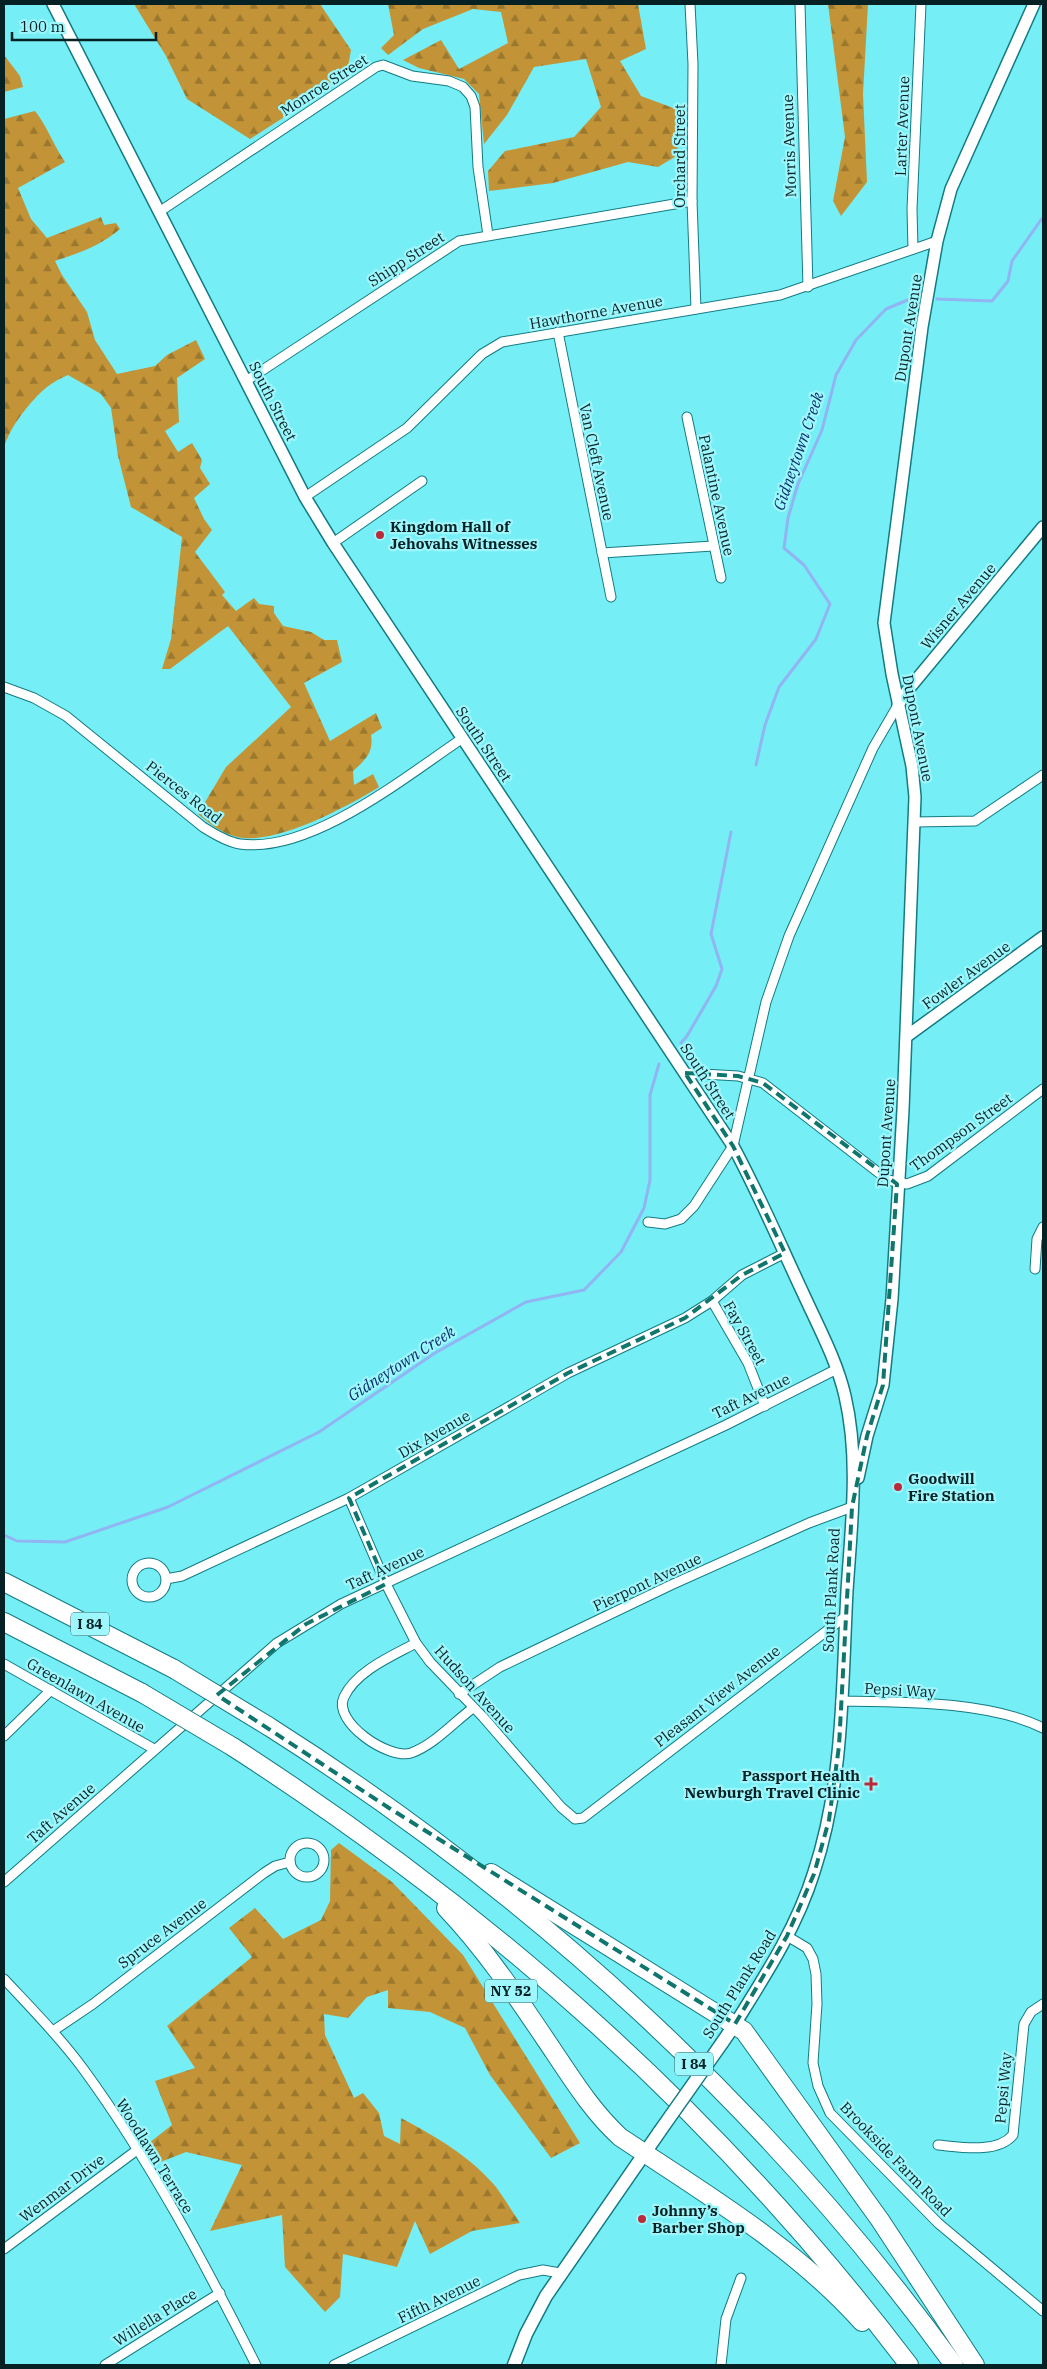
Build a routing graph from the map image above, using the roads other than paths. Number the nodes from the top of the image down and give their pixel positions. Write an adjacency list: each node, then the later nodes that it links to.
1 (53, 4): 7 (street, South Street)
2 (690, 4): 6 (street, Orchard Street)
3 (800, 4): 11 (street, Morris Avenue)
4 (921, 4): 10 (street, Larter Avenue)
5 (1034, 4): 9 (street, Dupont Avenue)
6 (692, 201): 8 (street, Shipp Street); 12 (street, Orchard Street)
7 (159, 212): 8 (street, Monroe Street); 14 (street, South Street)
8 (488, 235): 14 (street, Shipp Street)
9 (937, 241): 10 (street, Hawthorne Avenue); 25 (street, Dupont Avenue)
10 (913, 249): 11 (street, Hawthorne Avenue)
11 (808, 287): 12 (street, Hawthorne Avenue)
12 (696, 308): 13 (street, Hawthorne Avenue)
13 (558, 332): 17 (street, Hawthorne Avenue); 21 (street, Van Cleft Avenue)
14 (246, 381): 17 (street, South Street)
15 (687, 417): 20 (street, Palantine Avenue)
16 (422, 481): 19 (street)
17 (305, 497): 19 (street, South Street)
18 (1043, 527): 25 (street, Wisner Avenue)
19 (333, 543): 26 (street, South Street)
20 (713, 546): 21 (street); 22 (street, Palantine Avenue)
21 (602, 553): 23 (street, Van Cleft Avenue)
22 (721, 578)
23 (611, 597)
24 (4, 687): 26 (street, Pierces Road)
25 (898, 705): 28 (street, Dupont Avenue); 32 (street)
26 (463, 738): 31 (street, South Street)
27 (1043, 775): 28 (street)
28 (914, 822): 30 (street, Dupont Avenue)
29 (1043, 937): 30 (street, Fowler Avenue)
30 (907, 1036): 35 (street, Dupont Avenue)
31 (685, 1072): 32 (street, Thompson Street); 34 (street, South Street)
32 (748, 1078): 34 (street); 35 (street, Thompson Street)
33 (1043, 1089): 35 (street, Thompson Street)
34 (733, 1146): 36 (street); 38 (street, South Street)
35 (897, 1184): 44 (street, Dupont Avenue)
36 (648, 1222)
37 (1043, 1226): 39 (street)
38 (785, 1253): 40 (street, Dix Avenue); 41 (street, South Street)
39 (1035, 1270)
40 (712, 1301): 42 (street, Fay Street); 43 (street, Dix Avenue)
41 (837, 1369): 42 (street, Taft Avenue); 44 (street, South Street)
42 (765, 1406): 47 (street, Taft Avenue)
43 (349, 1498): 45 (street, Dix Avenue); 47 (street, Hudson Avenue)
44 (852, 1507): 48 (street, South Plank Road); 53 (street, Pierpont Avenue)
45 (166, 1579)
46 (4, 1582): 60 (highway, I 84, bridge)
47 (386, 1584): 50 (street, Hudson Avenue); 58 (street, Taft Avenue)
48 (846, 1616): 54 (street, South Plank Road); 59 (street, Pleasant View Avenue)
49 (4, 1622): 61 (highway, I 84, bridge)
50 (416, 1643): 53 (street, Hudson Avenue); 55 (street)
51 (4, 1664): 52 (street, Greenlawn Avenue)
52 (51, 1690): 57 (street); 58 (street, Greenlawn Avenue)
53 (460, 1694): 55 (street, Hudson Avenue)
54 (841, 1701): 56 (street, Pepsi Way); 64 (street, South Plank Road)
55 (473, 1708): 59 (street, Hudson Avenue)
56 (1043, 1728)
57 (4, 1736)
58 (154, 1750): 63 (street, Taft Avenue)
59 (607, 1800)
60 (389, 1808): 67 (highway); 84 (highway, I 84)
61 (367, 1837): 71 (highway, NY 52); 83 (highway, I 84)
62 (290, 1862): 68 (street, Spruce Avenue)
63 (4, 1882)
64 (787, 1936): 67 (street, South Plank Road); 76 (street, Brookside Farm Road)
65 (4, 1978): 68 (street, Woodlawn Terrace)
66 (1043, 2004): 69 (street, Pepsi Way)
67 (735, 2024): 71 (main road, South Plank Road, bridge); 85 (highway)
68 (53, 2031): 70 (street, Woodlawn Terrace)
69 (938, 2145)
70 (137, 2150): 72 (street, Wenmar Drive); 75 (street, Woodlawn Terrace)
71 (645, 2153): 73 (main road, South Plank Road); 82 (highway)
72 (4, 2249)
73 (560, 2273): 79 (street, Fifth Avenue); 80 (main road, South Plank Road)
74 (740, 2278): 81 (street)
75 (220, 2293): 77 (street, Willella Place); 78 (street, Woodlawn Terrace)
76 (1043, 2311)
77 (105, 2365)
78 (256, 2365)
79 (334, 2365)
80 (514, 2365)
81 (721, 2365)
82 (901, 2365)
83 (909, 2365)
84 (954, 2365)
85 (975, 2365)

